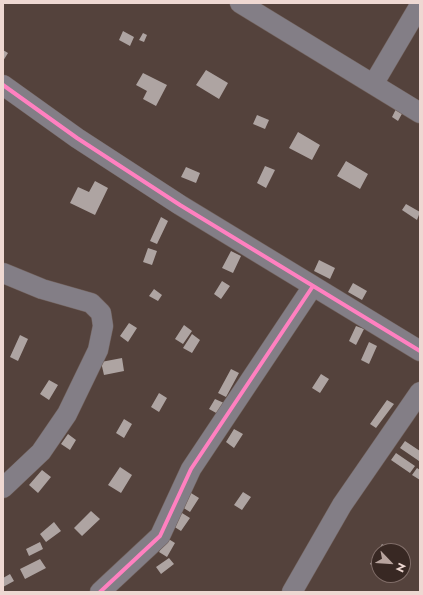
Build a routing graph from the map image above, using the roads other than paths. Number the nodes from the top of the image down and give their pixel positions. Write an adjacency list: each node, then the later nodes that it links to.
1 (240, 3): 3 (street)
2 (420, 5): 3 (street)
3 (374, 83): 5 (street)
4 (3, 85): 7 (street)
5 (420, 113)
6 (3, 274): 10 (street)
7 (313, 286): 8 (street); 11 (street)
8 (420, 351)
9 (420, 392): 12 (street)
10 (3, 488)
11 (100, 592)
12 (292, 592)

